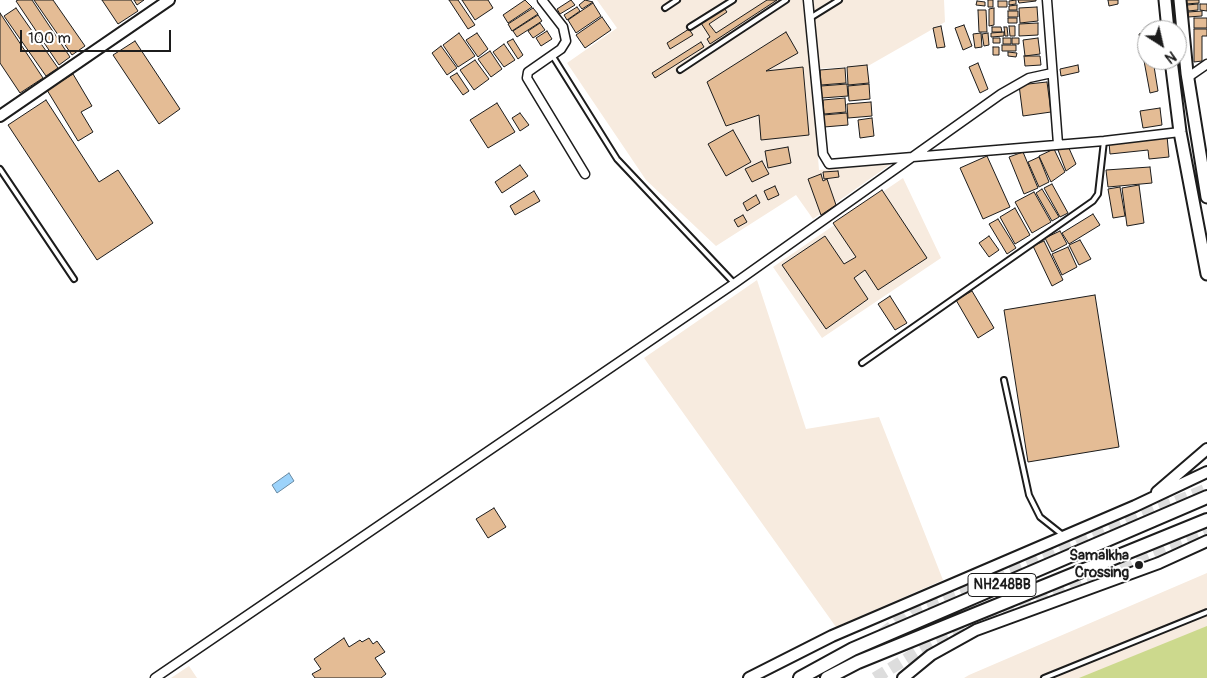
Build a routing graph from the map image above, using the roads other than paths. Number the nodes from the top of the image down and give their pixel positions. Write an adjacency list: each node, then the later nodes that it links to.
1 (169, 0): 22 (street)
2 (542, 0): 15 (street)
3 (677, 0): 11 (lane)
4 (732, 0): 14 (lane)
5 (786, 0): 17 (lane)
6 (808, 0): 12 (street)
7 (839, 0): 12 (lane)
8 (1047, 0): 19 (street)
9 (1165, 0): 13 (main road)
10 (1180, 0): 21 (main road)
11 (665, 8)
12 (810, 18): 26 (street)
13 (1167, 20)
14 (690, 27)
15 (552, 55): 28 (street); 32 (lane)
16 (1207, 64): 21 (street)
17 (680, 70)
18 (1172, 70): 20 (main road)
19 (1052, 73): 25 (street); 26 (street)
20 (1172, 73): 21 (main road); 23 (main road)
21 (1187, 74): 29 (main road)
22 (0, 116)
23 (1180, 132): 24 (street); 30 (main road)
24 (1104, 141): 25 (street); 33 (lane)
25 (1058, 144): 26 (street)
26 (915, 156): 32 (street)
27 (0, 169): 31 (lane)
28 (585, 174)
29 (1207, 197)
30 (1207, 274)
31 (74, 279)
32 (735, 283): 43 (street)
33 (862, 363)
34 (1004, 380): 40 (lane)
35 (1207, 449): 38 (street)
36 (1207, 472): 38 (street)
37 (1207, 497): 45 (highway, NH248BB)
38 (1135, 506): 40 (street)
39 (1207, 520): 46 (highway, NH248BB)
40 (1064, 536): 44 (street)
41 (1207, 541): 47 (street)
42 (1207, 612): 48 (lane)
43 (155, 678)
44 (749, 678)
45 (800, 678)
46 (827, 678)
47 (903, 678)
48 (1044, 678)

